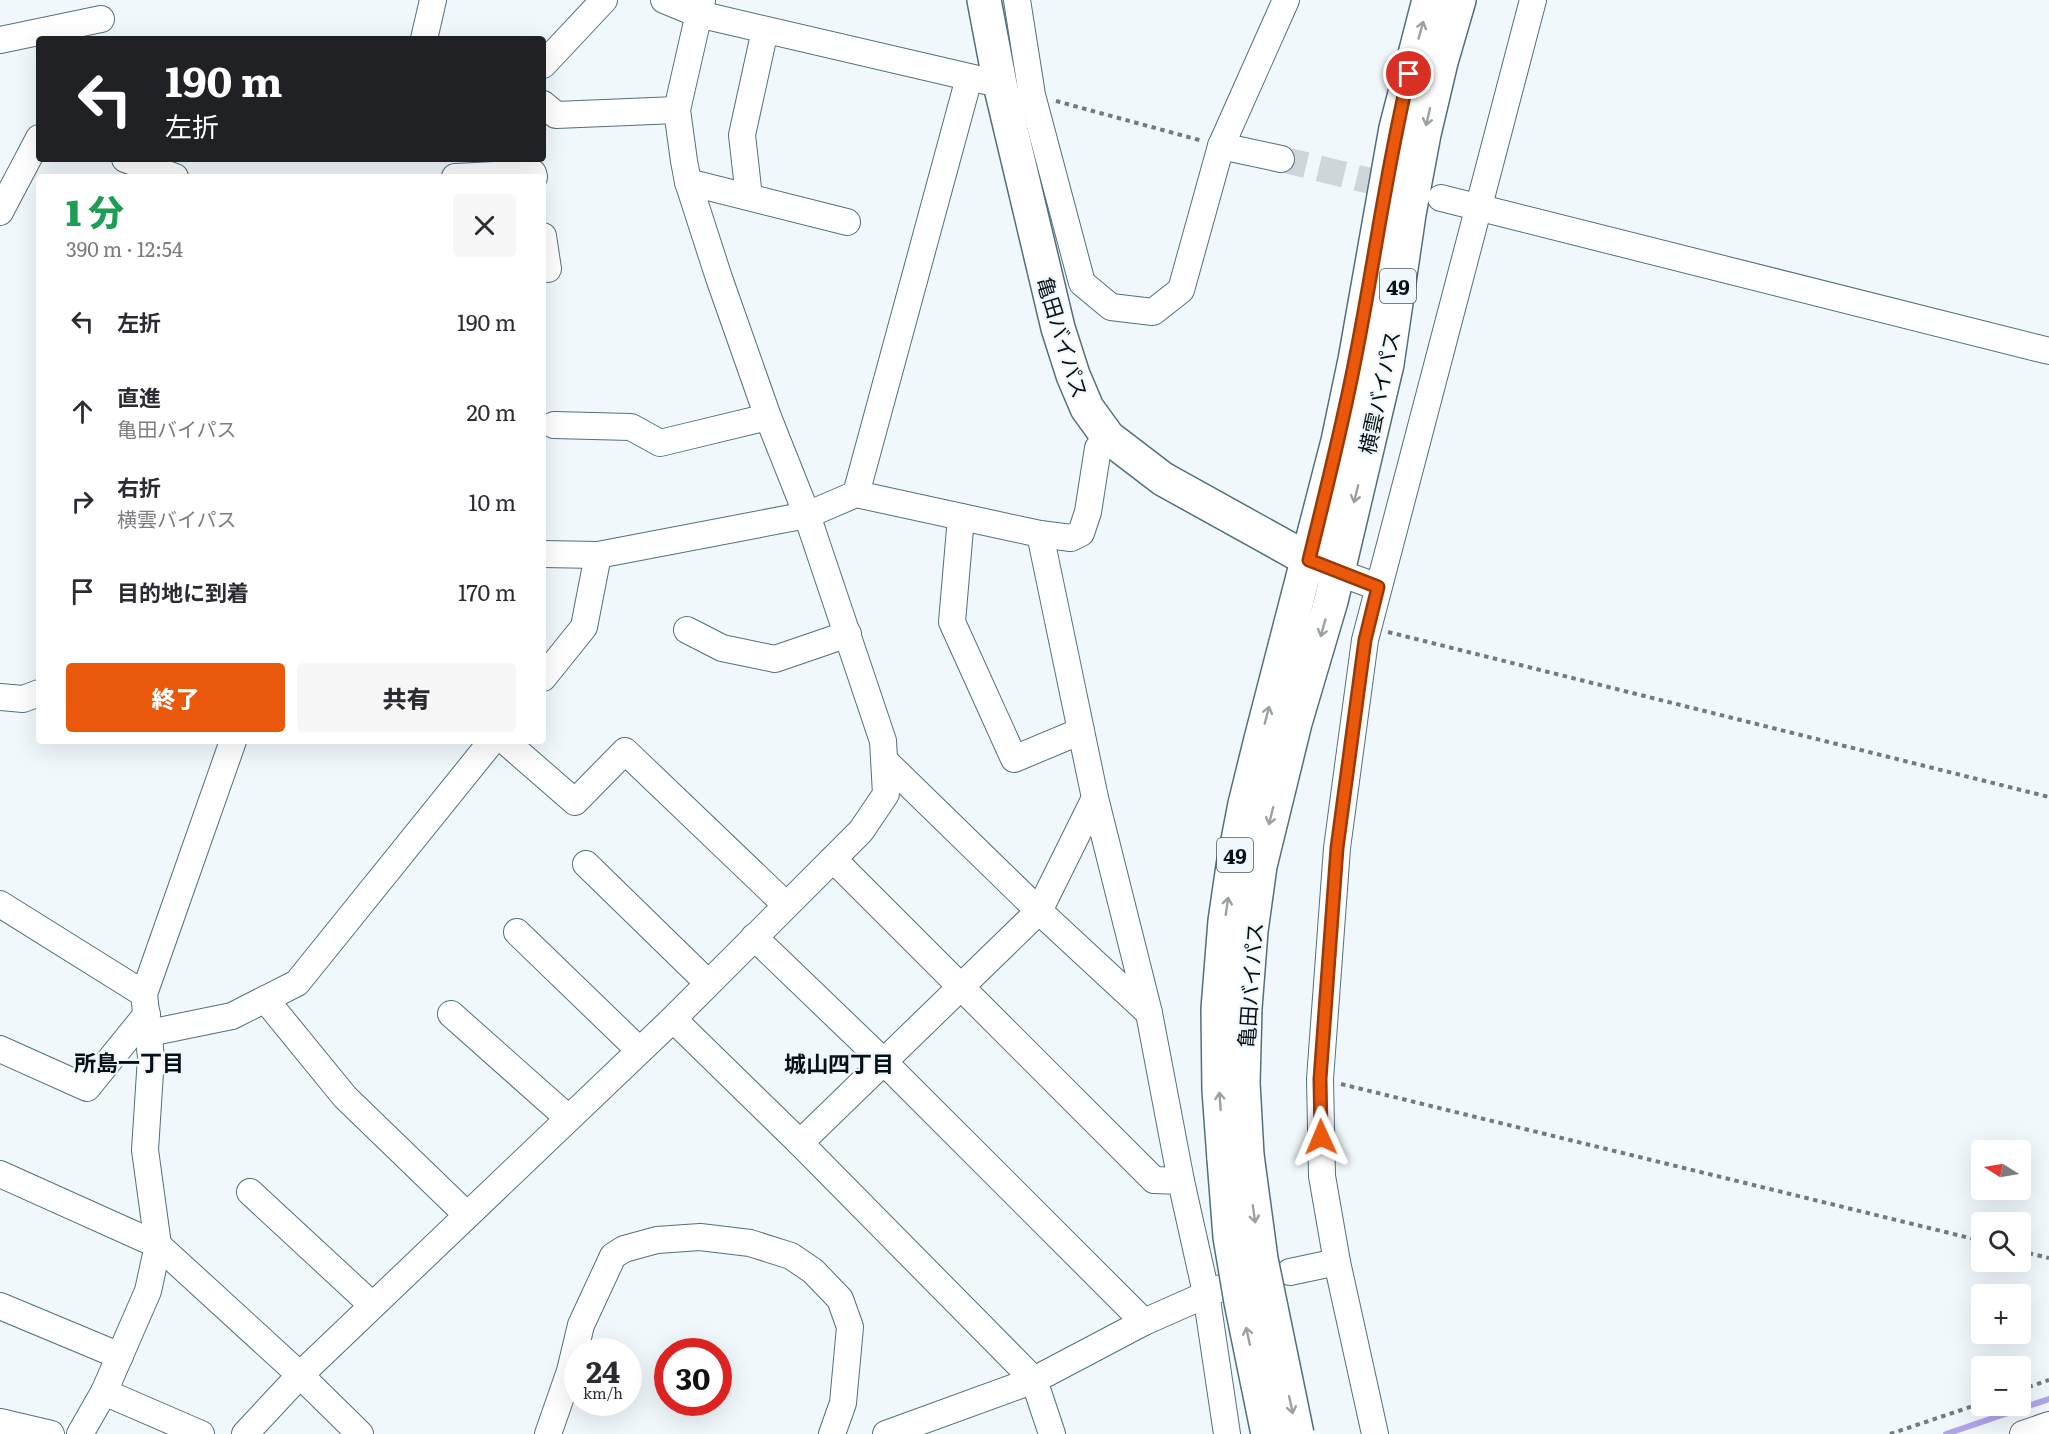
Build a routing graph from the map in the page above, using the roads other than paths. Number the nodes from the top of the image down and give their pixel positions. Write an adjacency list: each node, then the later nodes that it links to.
1 (433, 0): 13 (street)
2 (604, 0): 15 (street)
3 (664, 0): 10 (street)
4 (984, 0): 16 (main road, 亀田バイパス)
5 (1017, 0): 17 (street)
6 (1286, 0): 21 (street)
7 (1429, 0): 47 (main road, 横雲バイパス / 49, one-way to 7)
8 (1460, 0): 47 (main road, 横雲バイパス / 49, one-way to 47)
9 (1533, 0): 32 (street)
10 (700, 7): 12 (street); 19 (street)
11 (101, 19): 14 (street)
12 (765, 30): 16 (street); 30 (street)
13 (425, 36)
14 (0, 40)
15 (546, 62)
16 (984, 81): 17 (street); 40 (main road, 亀田バイパス); 41 (street)
17 (1032, 95): 21 (street)
18 (546, 107): 19 (street)
19 (677, 110): 29 (street)
20 (36, 144): 33 (street)
21 (1221, 146): 22 (street)
22 (1281, 159)
23 (132, 162): 25 (street)
24 (453, 162): 26 (street)
25 (166, 174)
26 (442, 174)
27 (514, 174): 28 (street)
28 (533, 174)
29 (688, 182): 30 (street); 38 (street)
30 (748, 197): 34 (street)
31 (1441, 198): 32 (street)
32 (1477, 207): 37 (street); 48 (street)
33 (0, 212)
34 (848, 222)
35 (546, 256): 36 (street)
36 (548, 269)
37 (2049, 351)
38 (768, 417): 39 (street); 42 (street)
39 (554, 425)
40 (1108, 437): 44 (street); 47 (main road, 亀田バイパス)
41 (856, 494): 42 (street); 43 (street)
42 (807, 515): 46 (street); 50 (street)
43 (961, 517): 44 (street); 54 (street)
44 (1040, 534): 54 (street)
45 (546, 554): 46 (street)
46 (598, 555): 51 (street)
47 (1323, 566): 48 (street); 79 (main road, 亀田バイパス / 49)
48 (1378, 587): 85 (street)
49 (687, 630): 50 (street)
50 (848, 634): 58 (street)
51 (546, 674)
52 (36, 694): 53 (street)
53 (0, 698)
54 (1081, 731): 59 (street)
55 (232, 744): 71 (street)
56 (490, 744): 69 (street)
57 (507, 744): 63 (street)
58 (885, 761): 60 (street); 64 (street)
59 (1095, 798): 64 (street); 70 (street)
60 (833, 859): 63 (street); 68 (street)
61 (586, 864): 67 (street)
62 (0, 904): 71 (street)
63 (786, 905): 66 (street)
64 (1039, 911): 68 (street); 70 (street)
65 (517, 932): 75 (street)
66 (754, 938): 67 (street); 76 (street)
67 (708, 983): 73 (street)
68 (961, 987): 76 (street); 81 (street)
69 (265, 999): 71 (street); 83 (street)
70 (1149, 1013): 81 (street)
71 (146, 1014): 74 (street); 84 (street)
72 (451, 1014): 77 (street)
73 (673, 1019): 75 (street); 78 (street)
74 (0, 1049)
75 (639, 1050): 77 (street)
76 (884, 1062): 78 (street); 90 (street)
77 (568, 1118): 83 (street)
78 (800, 1143): 93 (street)
79 (1235, 1157): 107 (main road, 亀田バイパス / 49, one-way to 79, bridge); 108 (main road, 亀田バイパス / 49, one-way to 108, bridge)
80 (0, 1174): 84 (street)
81 (1181, 1181): 87 (street)
82 (250, 1192): 88 (street)
83 (467, 1215): 88 (street)
84 (158, 1245): 91 (street); 92 (street)
85 (1337, 1262): 86 (street); 109 (street)
86 (1290, 1272)
87 (1214, 1290): 90 (street); 106 (street)
88 (372, 1305): 92 (street)
89 (0, 1306): 91 (street)
90 (1144, 1322): 93 (street)
91 (120, 1356): 94 (street)
92 (300, 1375): 100 (street); 101 (street)
93 (1034, 1380): 104 (street); 105 (street)
94 (104, 1392): 98 (street); 99 (street)
95 (0, 1422): 97 (street)
96 (2049, 1425): 110 (street)
97 (51, 1434)
98 (80, 1434)
99 (201, 1434)
100 (245, 1434)
101 (360, 1434)
102 (548, 1434): 103 (street)
103 (832, 1434)
104 (886, 1434)
105 (1052, 1434)
106 (1227, 1434)
107 (1268, 1434)
108 (1297, 1434)
109 (1375, 1434)
110 (2023, 1434)

